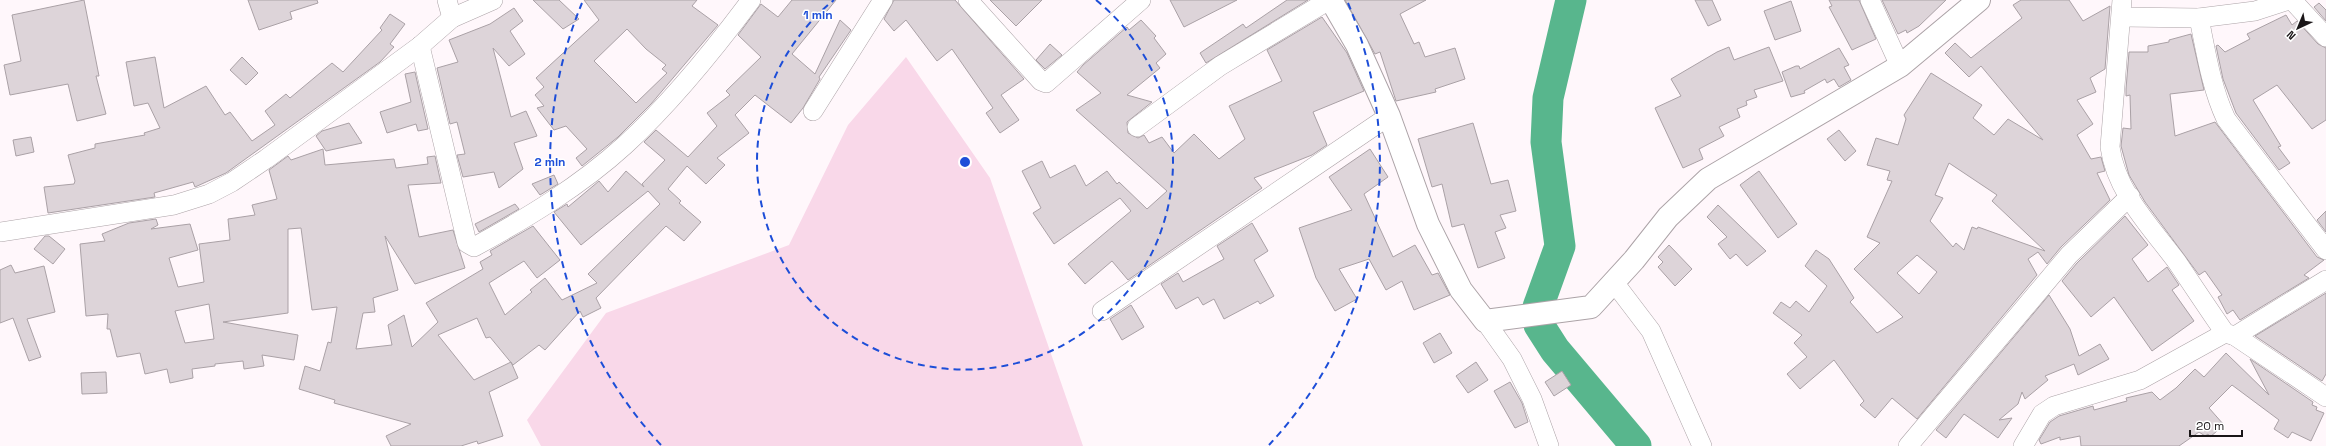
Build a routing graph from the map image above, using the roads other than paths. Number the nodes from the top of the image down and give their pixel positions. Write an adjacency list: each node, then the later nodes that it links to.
1 (447, 0): 14 (street)
2 (494, 0): 14 (street)
3 (751, 0): 17 (street)
4 (883, 0): 19 (street)
5 (968, 0): 11 (street)
6 (1330, 0): 20 (street); 21 (street)
7 (1870, 0): 18 (street)
8 (1979, 0): 18 (street)
9 (2289, 0): 12 (street)
10 (2292, 0): 16 (street)
11 (1136, 1)
12 (2254, 6): 15 (street)
13 (2122, 9): 15 (street); 22 (street)
14 (452, 18): 17 (street)
15 (2199, 18): 24 (street)
16 (2326, 38)
17 (420, 46): 23 (street)
18 (1900, 66): 26 (street)
19 (813, 111)
20 (1389, 116): 27 (street); 28 (street)
21 (1137, 127)
22 (2130, 196): 29 (street); 33 (street)
23 (0, 232)
24 (2326, 250)
25 (2326, 280): 29 (street)
26 (1613, 282): 28 (street); 32 (street)
27 (1102, 311)
28 (1485, 321): 31 (street)
29 (2230, 335): 30 (street); 34 (street)
30 (2326, 397)
31 (1549, 446)
32 (1702, 446)
33 (1908, 446)
34 (2023, 446)

